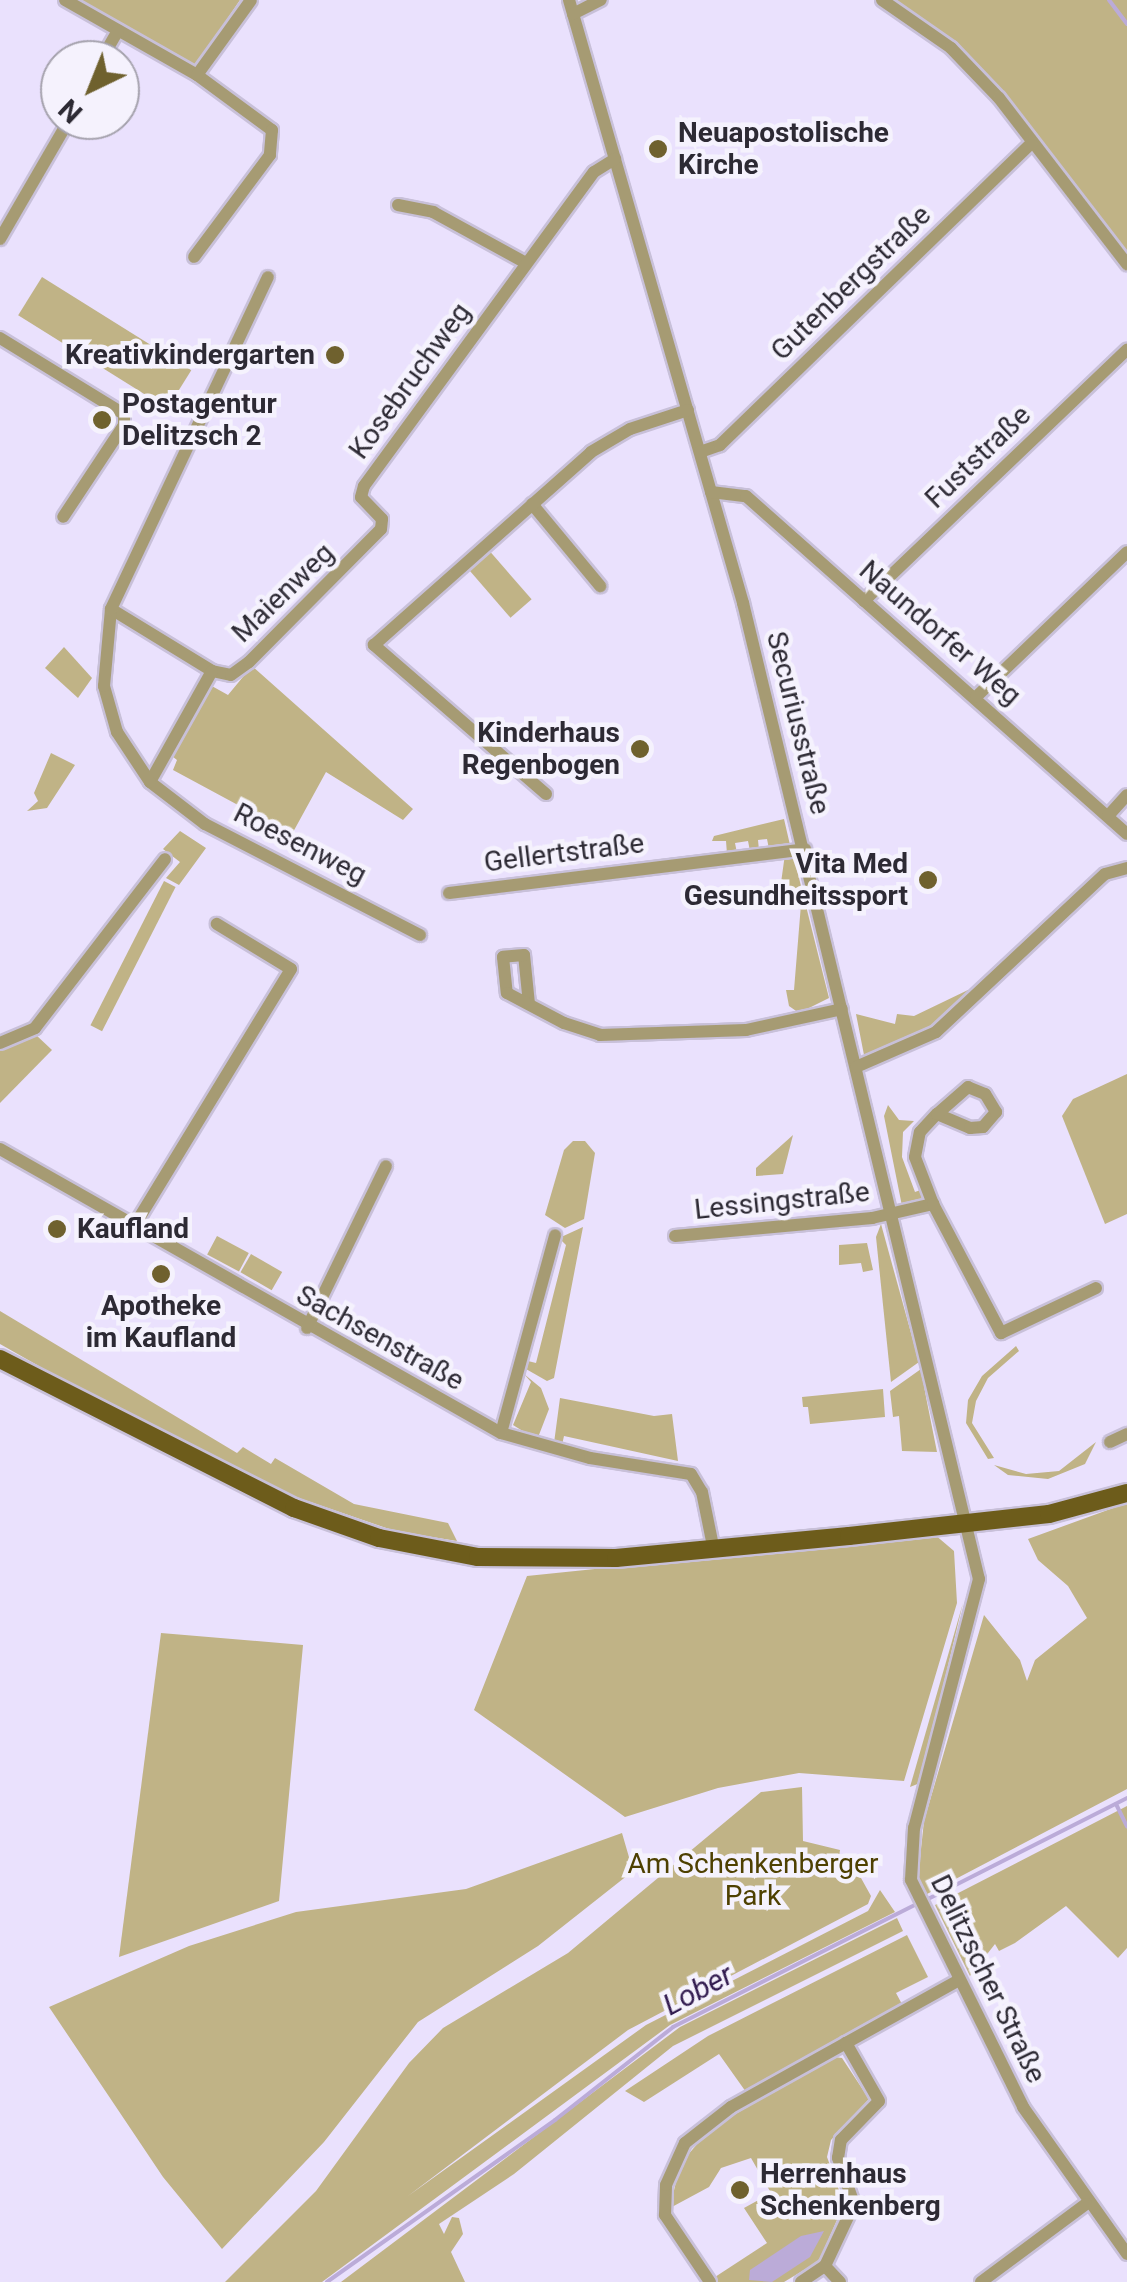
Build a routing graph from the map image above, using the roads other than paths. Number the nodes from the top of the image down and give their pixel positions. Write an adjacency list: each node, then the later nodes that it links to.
1 (64, 0): 6 (street)
2 (251, 0): 8 (street)
3 (601, 0): 5 (street)
4 (882, 0): 10 (street)
5 (571, 7): 11 (street, Securiusstraße)
6 (118, 30): 7 (street); 8 (street)
7 (113, 40)
8 (197, 74): 14 (street)
9 (57, 140): 13 (street)
10 (1032, 143): 16 (street); 21 (street, Gutenbergstraße)
11 (615, 159): 15 (street, Kosebruchweg); 20 (street, Securiusstraße)
12 (398, 205): 15 (street)
13 (0, 239)
14 (194, 257)
15 (526, 263): 25 (street, Kosebruchweg)
16 (1127, 264)
17 (268, 278): 29 (street)
18 (0, 338): 24 (street)
19 (1127, 350): 28 (street, Fuststraße)
20 (688, 410): 21 (street, Securiusstraße); 23 (street)
21 (700, 452): 22 (street, Securiusstraße)
22 (711, 492): 28 (street, Naundorfer Weg); 37 (street, Securiusstraße)
23 (532, 504): 27 (street); 33 (street)
24 (63, 518)
25 (381, 529): 30 (street, Maienweg)
26 (1127, 552): 31 (street)
27 (600, 586)
28 (864, 601): 31 (street, Naundorfer Weg)
29 (111, 609): 30 (street); 32 (street, Roesenweg)
30 (212, 670): 32 (street)
31 (976, 696): 35 (street, Naundorfer Weg)
32 (150, 782): 42 (street, Roesenweg)
33 (546, 794)
34 (1127, 795): 35 (street)
35 (1108, 816): 36 (street, Naundorfer Weg)
36 (1127, 834)
37 (804, 849): 40 (street, Gellertstraße); 44 (street, Securiusstraße)
38 (165, 859): 45 (street)
39 (1127, 868): 46 (street)
40 (449, 893)
41 (217, 924): 52 (street)
42 (420, 935)
43 (528, 1004): 44 (street)
44 (842, 1009): 46 (street, Securiusstraße)
45 (0, 1044)
46 (856, 1067): 51 (street, Securiusstraße)
47 (937, 1114): 50 (street)
48 (0, 1149): 52 (street, Sachsenstraße)
49 (386, 1166): 56 (street)
50 (933, 1204): 51 (street, Lessingstraße); 55 (street)
51 (893, 1214): 54 (street, Lessingstraße); 62 (street, Securiusstraße)
52 (133, 1228): 56 (street, Sachsenstraße)
53 (555, 1236): 58 (street)
54 (676, 1236)
55 (1096, 1288)
56 (307, 1328): 58 (street, Sachsenstraße)
57 (0, 1359): 63 (main road)
58 (501, 1433): 63 (street, Sachsenstraße)
59 (1127, 1434): 60 (street)
60 (1110, 1442)
61 (1127, 1492): 62 (main road)
62 (968, 1524): 63 (main road); 64 (street, Delitzscher Straße)
63 (713, 1546)
64 (957, 1982): 65 (street); 66 (street, Delitzscher Straße)
65 (846, 2043): 68 (street); 69 (street)
66 (1086, 2204): 67 (street, Delitzscher Straße); 72 (street)
67 (1127, 2254)
68 (825, 2266): 70 (street); 71 (street)
69 (710, 2282)
70 (801, 2282)
71 (840, 2282)
72 (981, 2282)

